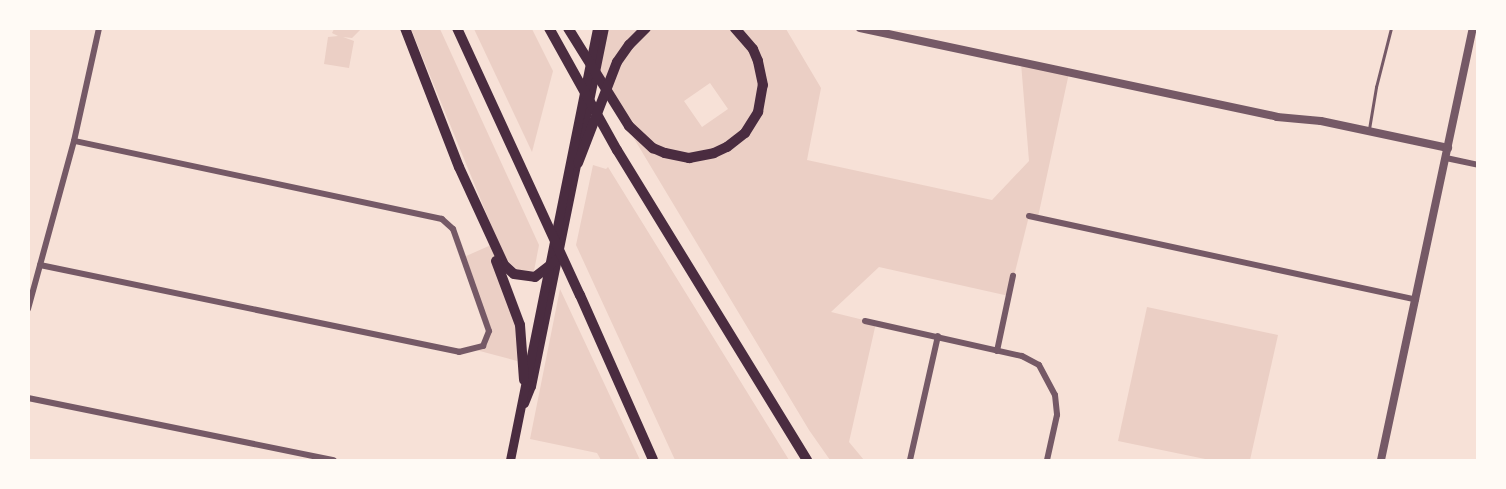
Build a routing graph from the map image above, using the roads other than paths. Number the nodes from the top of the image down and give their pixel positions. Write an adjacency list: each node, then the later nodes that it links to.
1 (99, 28): 14 (street)
2 (405, 28): 19 (highway)
3 (457, 28): 35 (highway)
4 (549, 28): 36 (highway)
5 (568, 28): 9 (highway)
6 (597, 28): 23 (main road)
7 (604, 28): 17 (main road)
8 (646, 28): 17 (highway)
9 (735, 28)
10 (860, 28): 13 (street)
11 (1391, 28): 13 (lane)
12 (1473, 28): 15 (street)
13 (1368, 131): 15 (street)
14 (74, 141): 22 (street); 22 (street)
15 (1448, 148): 16 (street)
16 (1446, 158): 18 (street); 25 (street)
17 (578, 164): 21 (main road)
18 (1478, 165)
19 (478, 210): 23 (highway); 30 (highway)
20 (1029, 216): 25 (street)
21 (558, 259): 23 (highway); 32 (main road)
22 (40, 265): 26 (street)
23 (546, 270): 30 (main road)
24 (1013, 276): 29 (street)
25 (1416, 300): 39 (street)
26 (28, 309)
27 (865, 321): 28 (street)
28 (938, 336): 29 (street); 37 (street)
29 (997, 351): 38 (street)
30 (524, 380): 32 (main road)
31 (28, 398): 33 (street)
32 (521, 407): 34 (main road)
33 (334, 460)
34 (510, 460)
35 (653, 460)
36 (807, 460)
37 (910, 460)
38 (1047, 460)
39 (1381, 460)

